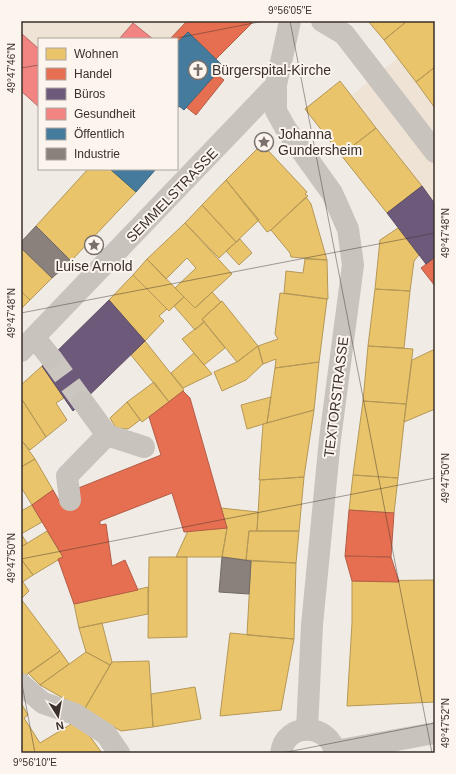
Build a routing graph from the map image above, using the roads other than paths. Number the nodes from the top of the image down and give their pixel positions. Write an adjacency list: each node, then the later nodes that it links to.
1 (290, 21): 3 (street)
2 (322, 21): 4 (street)
3 (276, 85): 5 (street, SEMMELSTRASSE); 12 (street, TEXTORSTRASSE)
4 (435, 152)
5 (28, 344): 6 (street)
6 (51, 358)
7 (83, 402): 8 (street)
8 (107, 435): 9 (street); 10 (street)
9 (144, 447)
10 (70, 500)
11 (21, 684): 15 (street)
12 (307, 729): 14 (street); 16 (street)
13 (435, 733): 14 (street)
14 (335, 752)
15 (119, 753)
16 (280, 753)

